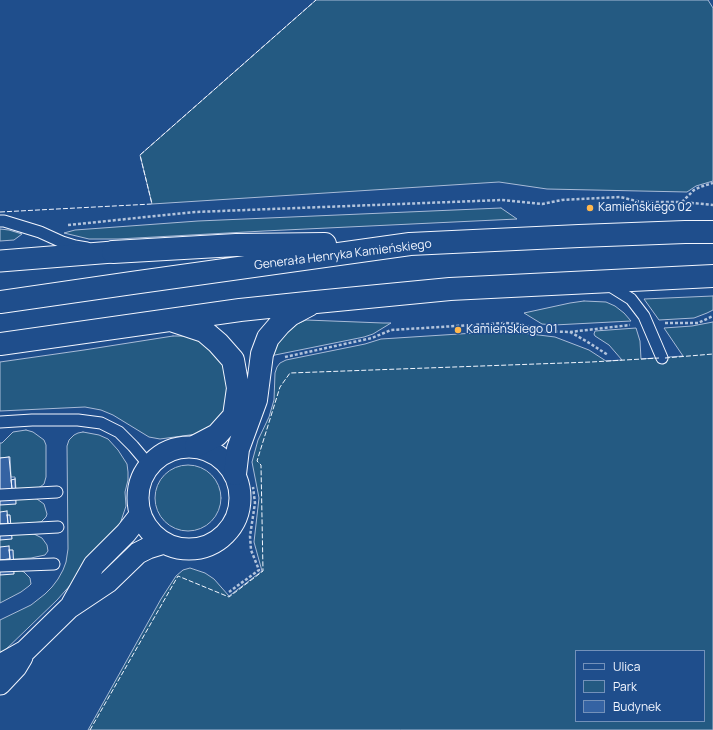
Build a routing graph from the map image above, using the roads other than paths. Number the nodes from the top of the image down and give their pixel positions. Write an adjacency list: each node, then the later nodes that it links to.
1 (0, 221): 4 (lane)
2 (713, 232): 3 (main road, Generała Henryka Kamieńskiego)
3 (410, 244): 4 (main road); 8 (main road, Generała Henryka Kamieńskiego)
4 (113, 252): 5 (street)
5 (0, 261)
6 (713, 276): 7 (main road)
7 (602, 281): 9 (main road); 12 (lane)
8 (0, 302)
9 (316, 302): 10 (main road); 16 (main road)
10 (169, 319): 11 (main road); 14 (main road)
11 (0, 344)
12 (662, 358)
13 (0, 422): 15 (lane)
14 (196, 446): 15 (street); 16 (street)
15 (149, 465): 19 (street)
16 (244, 480): 22 (street)
17 (57, 492): 18 (lane)
18 (0, 495)
19 (140, 515): 22 (street); 25 (street)
20 (58, 527): 21 (lane)
21 (0, 530)
22 (164, 543): 25 (street)
23 (54, 564): 24 (lane)
24 (0, 566)
25 (69, 608): 26 (street)
26 (25, 651): 27 (street); 28 (street)
27 (0, 665)
28 (0, 684)

